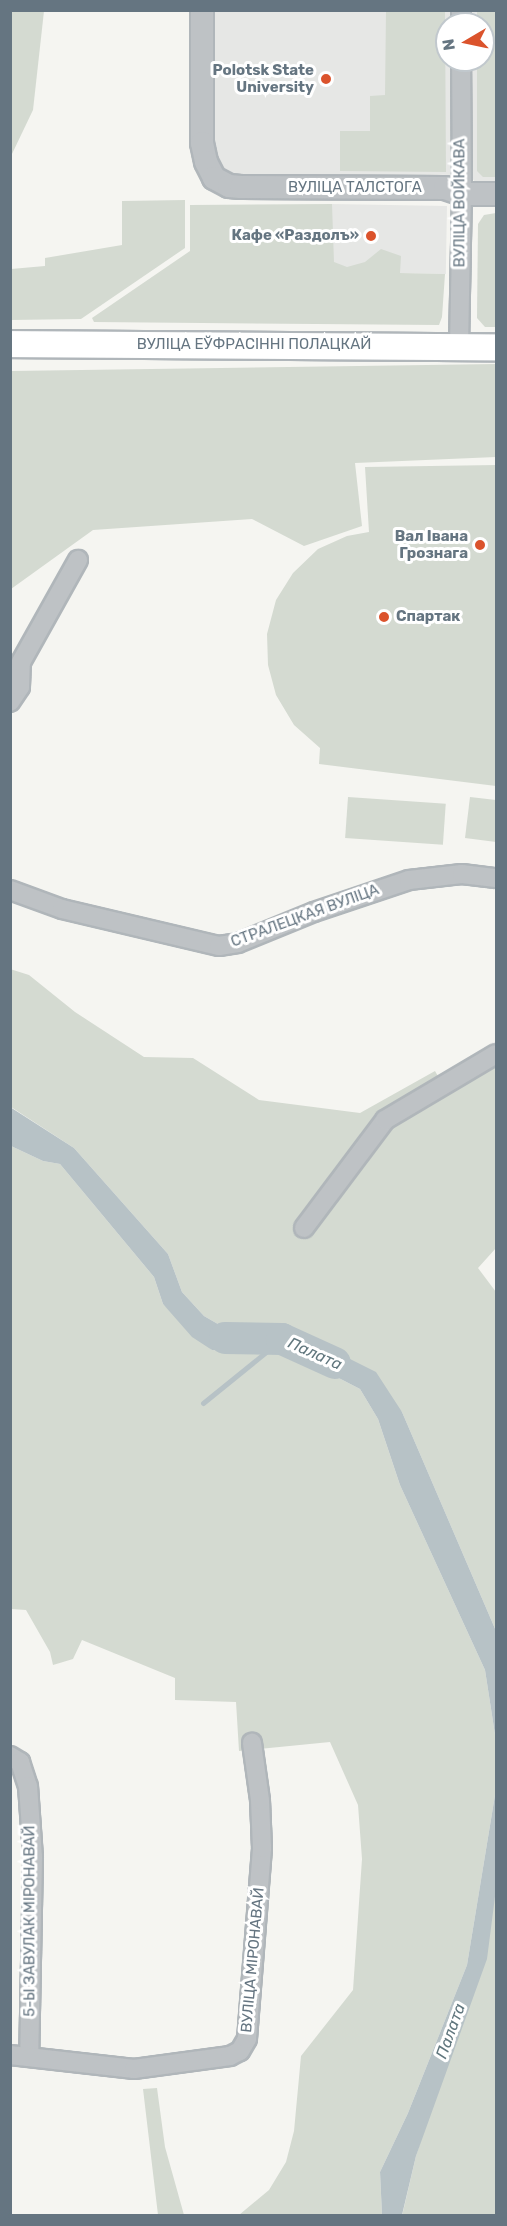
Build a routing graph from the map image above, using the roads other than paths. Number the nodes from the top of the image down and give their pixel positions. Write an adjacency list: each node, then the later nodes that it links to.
1 (202, 10): 3 (street, ВУЛІЦА ТАЛСТОГА)
2 (461, 72): 3 (street, ВУЛІЦА ВОЙКАВА)
3 (462, 194): 4 (street, ВУЛІЦА ТАЛСТОГА); 6 (street, ВУЛІЦА ВОЙКАВА)
4 (496, 194)
5 (10, 344): 6 (main road, ВУЛІЦА ЕЎФРАСІННІ ПОЛАЦКАЙ)
6 (459, 347): 7 (main road, ВУЛІЦА ЕЎФРАСІННІ ПОЛАЦКАЙ)
7 (496, 347)
8 (78, 560): 9 (street)
9 (10, 702)
10 (496, 878): 11 (street, СТРАЛЕЦКАЯ ВУЛІЦА)
11 (10, 890)
12 (496, 1054): 13 (street)
13 (304, 1228)
14 (252, 1743): 16 (street, ВУЛІЦА МІРОНАВАЙ)
15 (10, 1756): 16 (street, 5-Ы ЗАВУЛАК МІРОНАВАЙ)
16 (20, 2056)

